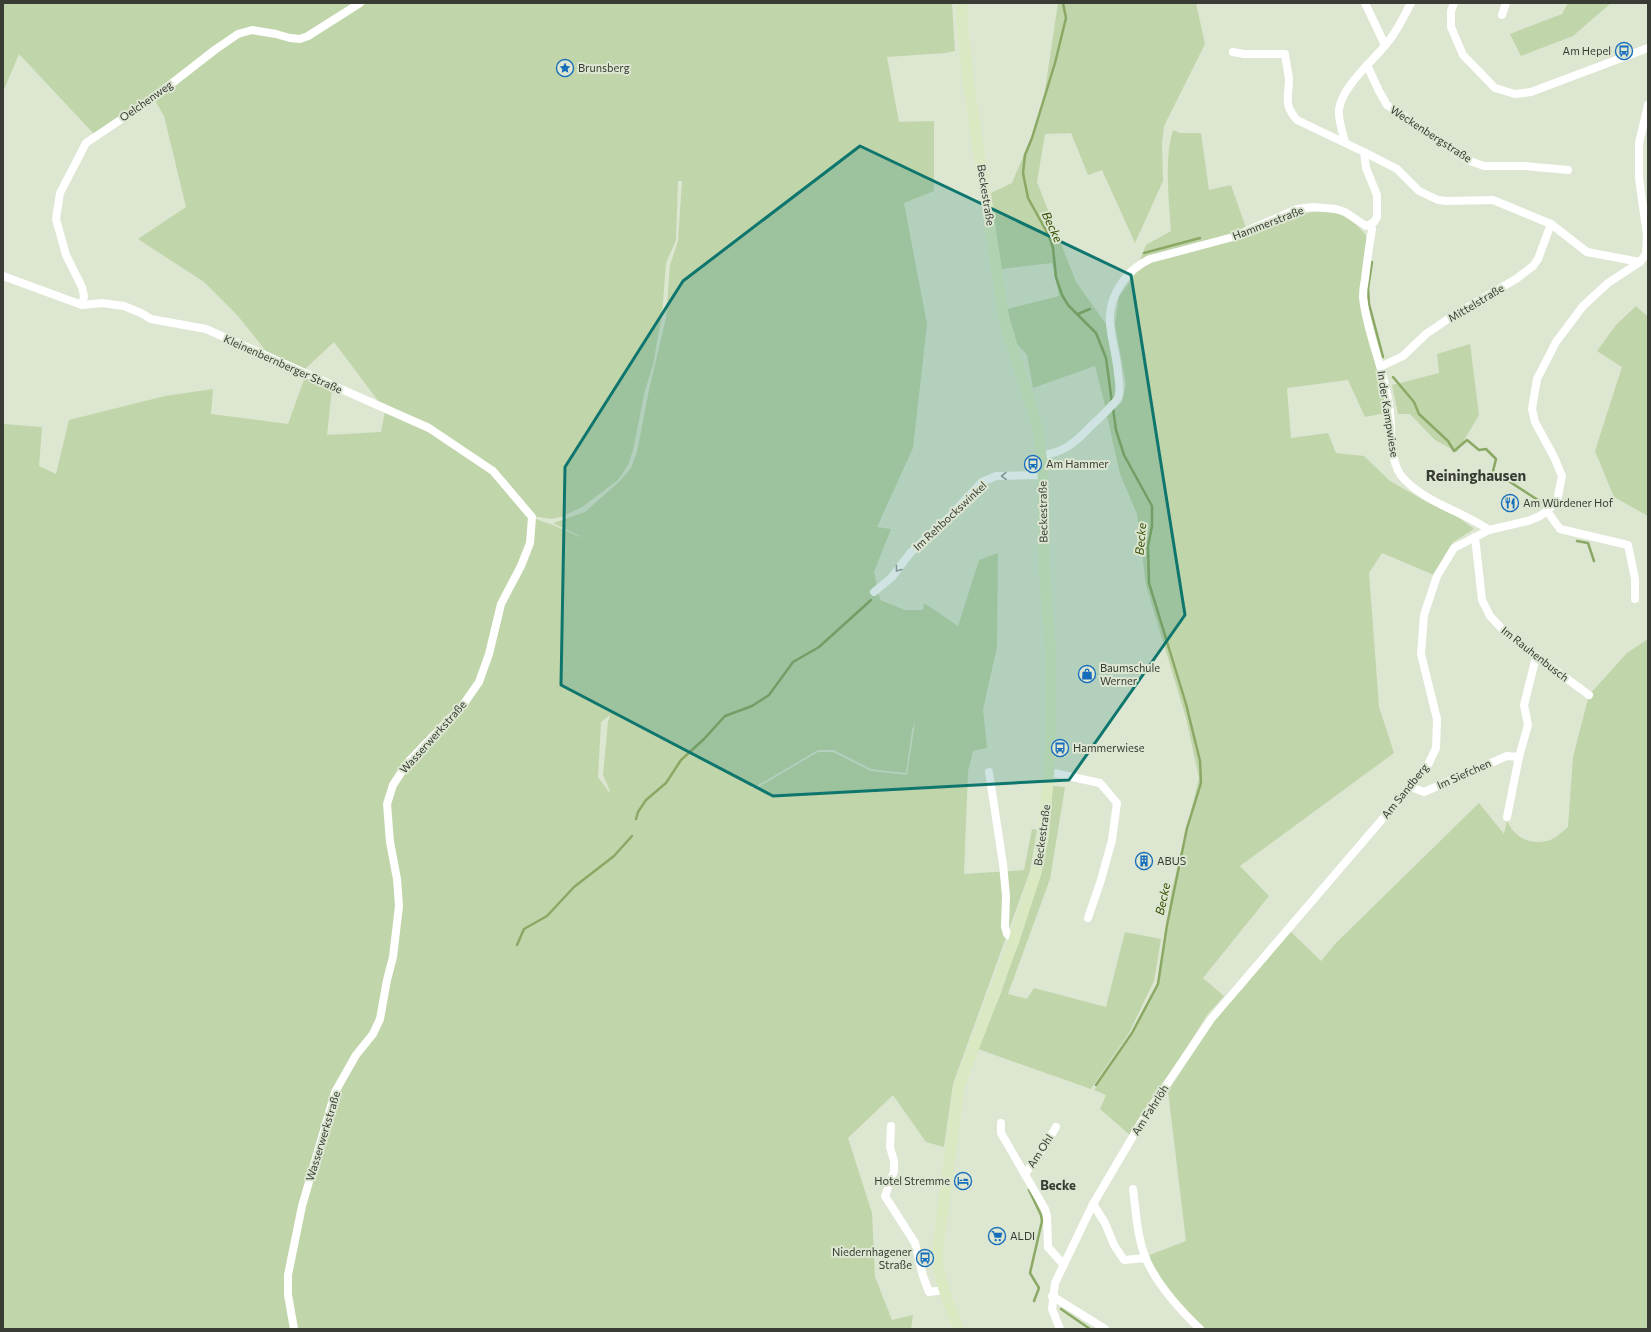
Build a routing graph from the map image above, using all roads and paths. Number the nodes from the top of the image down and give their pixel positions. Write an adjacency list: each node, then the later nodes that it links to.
1 (360, 3): 20 (street, Oelchenweg)
2 (962, 3): 22 (main road, Beckestraße)
3 (1365, 3): 8 (street)
4 (1411, 3): 8 (street)
5 (1454, 3): 9 (street)
6 (1506, 3): 7 (street)
7 (1502, 15)
8 (1385, 45): 11 (street)
9 (1648, 48)
10 (1232, 52): 13 (street)
11 (1367, 65): 13 (street); 15 (street, Weckenbergstraße)
12 (1648, 105): 18 (street)
13 (1345, 142): 14 (street)
14 (1364, 152): 16 (street); 17 (street)
15 (1568, 170)
16 (1550, 224): 18 (street); 21 (street, Mittelstraße)
17 (1371, 225): 21 (street, In der Kampwiese); 22 (street, Hammerstraße)
18 (1640, 262): 24 (street, Am Sandberg)
19 (3, 276): 20 (street, Kleinenbernberger Straße)
20 (82, 305): 25 (street, Kleinenbernberger Straße)
21 (1382, 366): 26 (street, In der Kampwiese)
22 (1041, 455): 23 (main road, Beckestraße)
23 (1043, 475): 28 (street, Im Rehbockswinkel, one-way to 28); 34 (main road, Beckestraße)
24 (1547, 511): 26 (street, Am Sandberg); 29 (street)
25 (532, 517): 50 (street, Wasserwerkstraße)
26 (1489, 530): 27 (street, Am Sandberg)
27 (1475, 537): 30 (street, Im Rauhenbusch); 35 (street, Am Sandberg)
28 (874, 592)
29 (1635, 599)
30 (1536, 657): 31 (street, Im Rauhenbusch); 32 (street)
31 (1589, 695)
32 (1519, 757): 35 (street, Im Siefchen); 36 (street)
33 (989, 772): 38 (street)
34 (1049, 772): 37 (street); 38 (main road, Beckestraße)
35 (1411, 787): 39 (street, Am Sandberg)
36 (1508, 817)
37 (1088, 918)
38 (1014, 940): 48 (main road, Beckestraße)
39 (1211, 1019): 45 (street, Am Fahrlöh)
40 (1002, 1123): 43 (street)
41 (891, 1126): 48 (street)
42 (1056, 1127): 43 (street, Am Ohl)
43 (1025, 1174): 47 (street)
44 (1133, 1189): 46 (street)
45 (1092, 1204): 46 (street); 47 (street, Am Fahrlöh)
46 (1146, 1258): 54 (street)
47 (1063, 1264): 49 (street, Am Fahrlöh)
48 (944, 1290): 51 (main road, Beckestraße)
49 (1052, 1296): 52 (street, Am Fahrlöh); 53 (street)
50 (294, 1329)
51 (958, 1329)
52 (1060, 1329)
53 (1105, 1329)
54 (1200, 1329)

